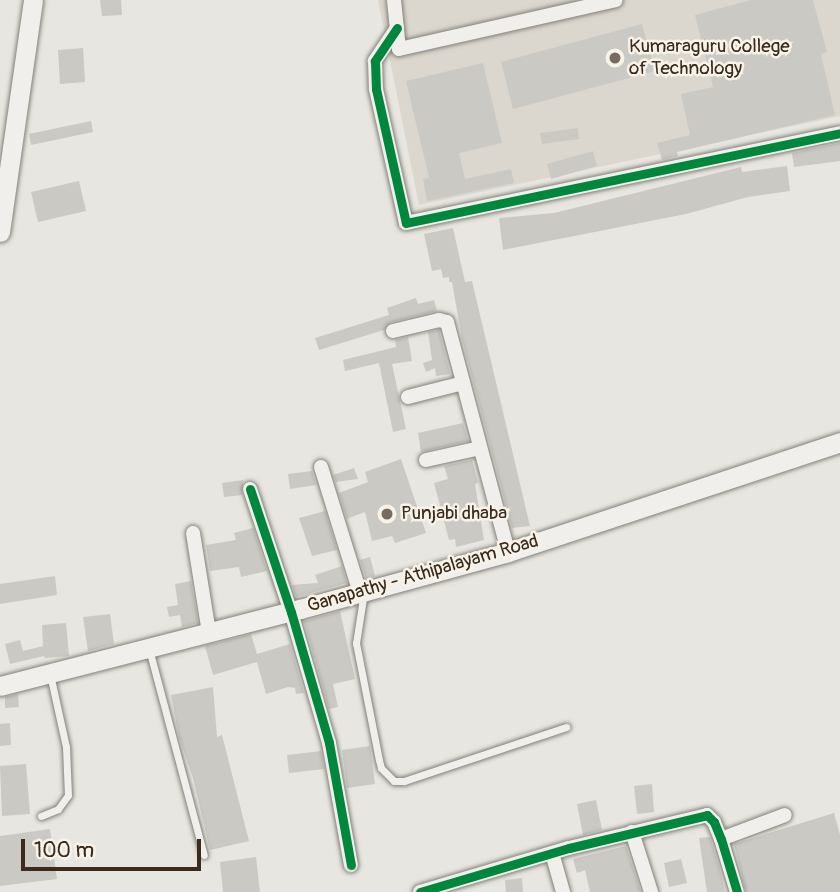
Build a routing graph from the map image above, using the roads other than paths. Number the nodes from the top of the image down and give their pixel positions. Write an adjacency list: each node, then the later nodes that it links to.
1 (33, 0): 6 (main road)
2 (394, 0): 4 (street)
3 (616, 0): 4 (street)
4 (391, 49): 5 (street)
5 (840, 134)
6 (0, 232)
7 (393, 331): 8 (street)
8 (463, 383): 9 (street); 11 (street)
9 (408, 397)
10 (840, 442): 16 (main road, Ganapathy - Athipalayam Road)
11 (480, 448): 12 (street); 16 (street)
12 (426, 460)
13 (321, 467): 17 (street)
14 (250, 489): 18 (street)
15 (193, 533): 19 (street)
16 (508, 552): 17 (main road, Ganapathy - Athipalayam Road)
17 (362, 592): 18 (main road, Ganapathy - Athipalayam Road); 23 (lane)
18 (291, 612): 19 (main road, Ganapathy - Athipalayam Road); 30 (street)
19 (209, 633): 20 (main road, Ganapathy - Athipalayam Road)
20 (149, 649): 21 (main road, Ganapathy - Athipalayam Road); 29 (lane)
21 (50, 674): 22 (main road, Ganapathy - Athipalayam Road); 25 (lane)
22 (0, 686)
23 (566, 727)
24 (785, 815): 27 (street)
25 (41, 816)
26 (632, 832): 27 (street); 28 (street); 35 (street)
27 (721, 839): 36 (street)
28 (552, 853): 31 (street); 34 (street)
29 (204, 855)
30 (351, 865)
31 (474, 876): 32 (street); 33 (street)
32 (420, 892)
33 (479, 892)
34 (563, 892)
35 (651, 892)
36 (737, 892)

